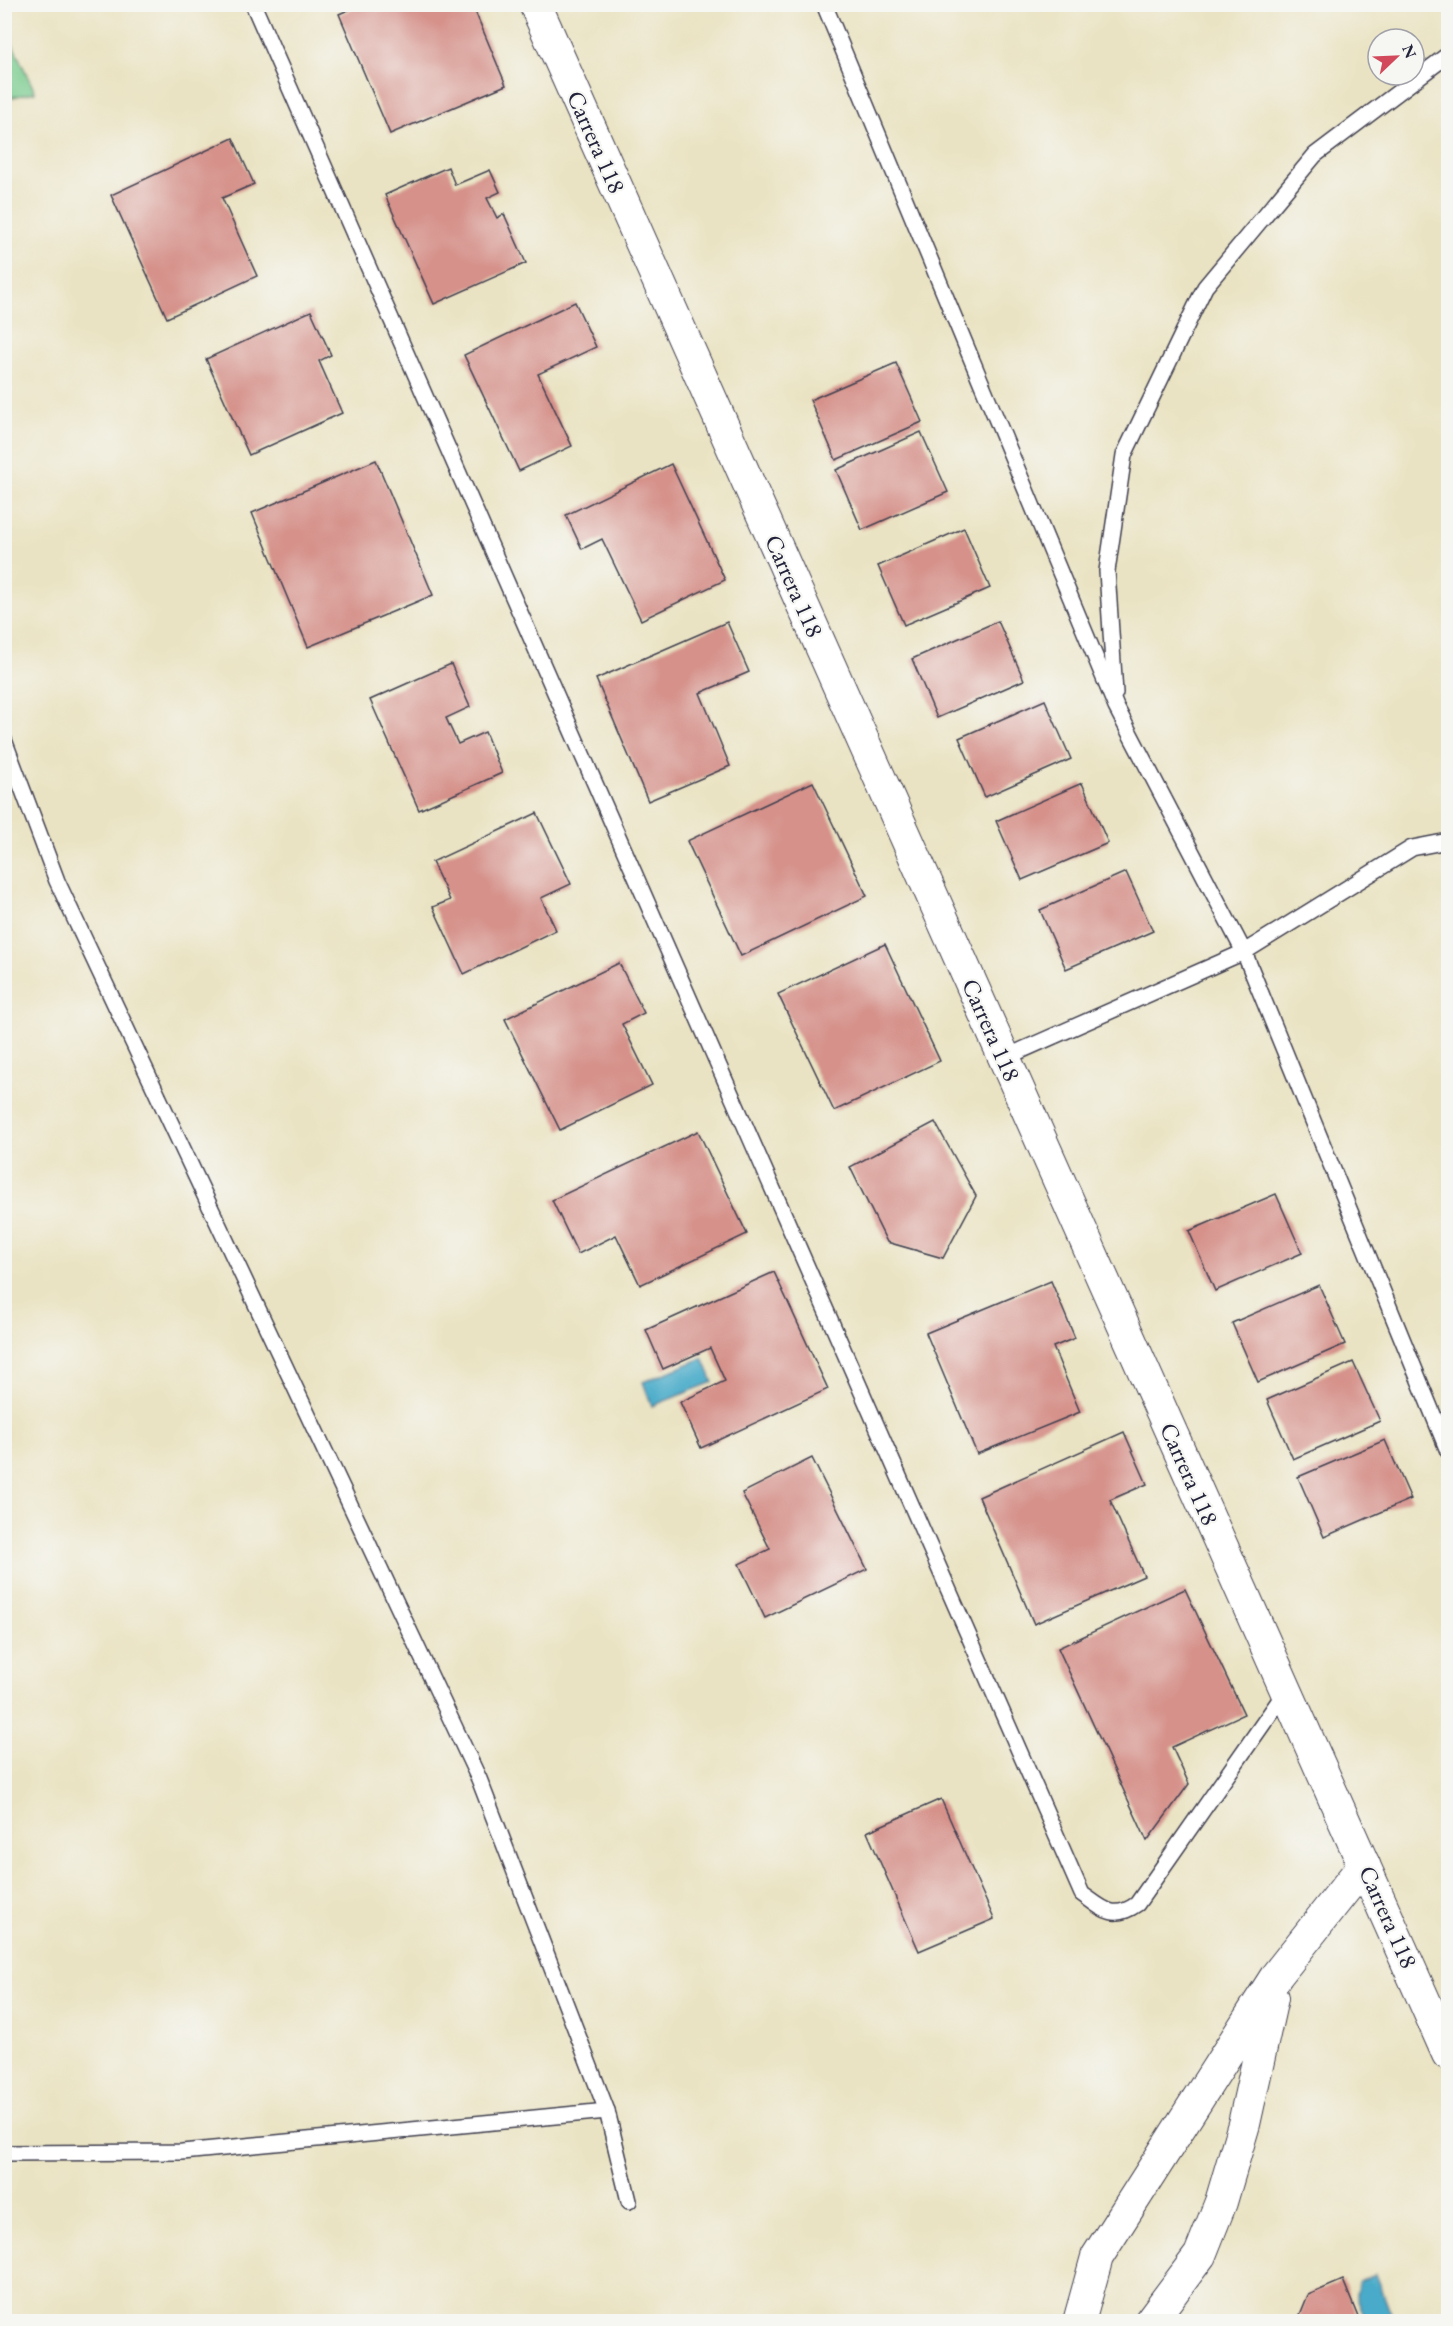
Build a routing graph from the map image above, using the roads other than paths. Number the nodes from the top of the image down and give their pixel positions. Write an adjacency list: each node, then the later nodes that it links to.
1 (253, 4): 11 (lane)
2 (535, 4): 9 (street, Carrera 118)
3 (827, 6): 5 (lane)
4 (1446, 57): 5 (lane)
5 (1116, 707): 8 (lane)
6 (4, 740): 15 (lane)
7 (1449, 841): 8 (lane)
8 (1244, 952): 9 (lane); 10 (lane)
9 (1004, 1059): 11 (street, Carrera 118)
10 (1449, 1451)
11 (1286, 1692): 12 (street, Carrera 118)
12 (1364, 1865): 13 (street); 14 (street, Carrera 118)
13 (1277, 1976): 18 (street); 19 (street)
14 (1449, 2054)
15 (607, 2111): 16 (lane); 17 (lane)
16 (4, 2153)
17 (629, 2201)
18 (1079, 2322)
19 (1150, 2322)

